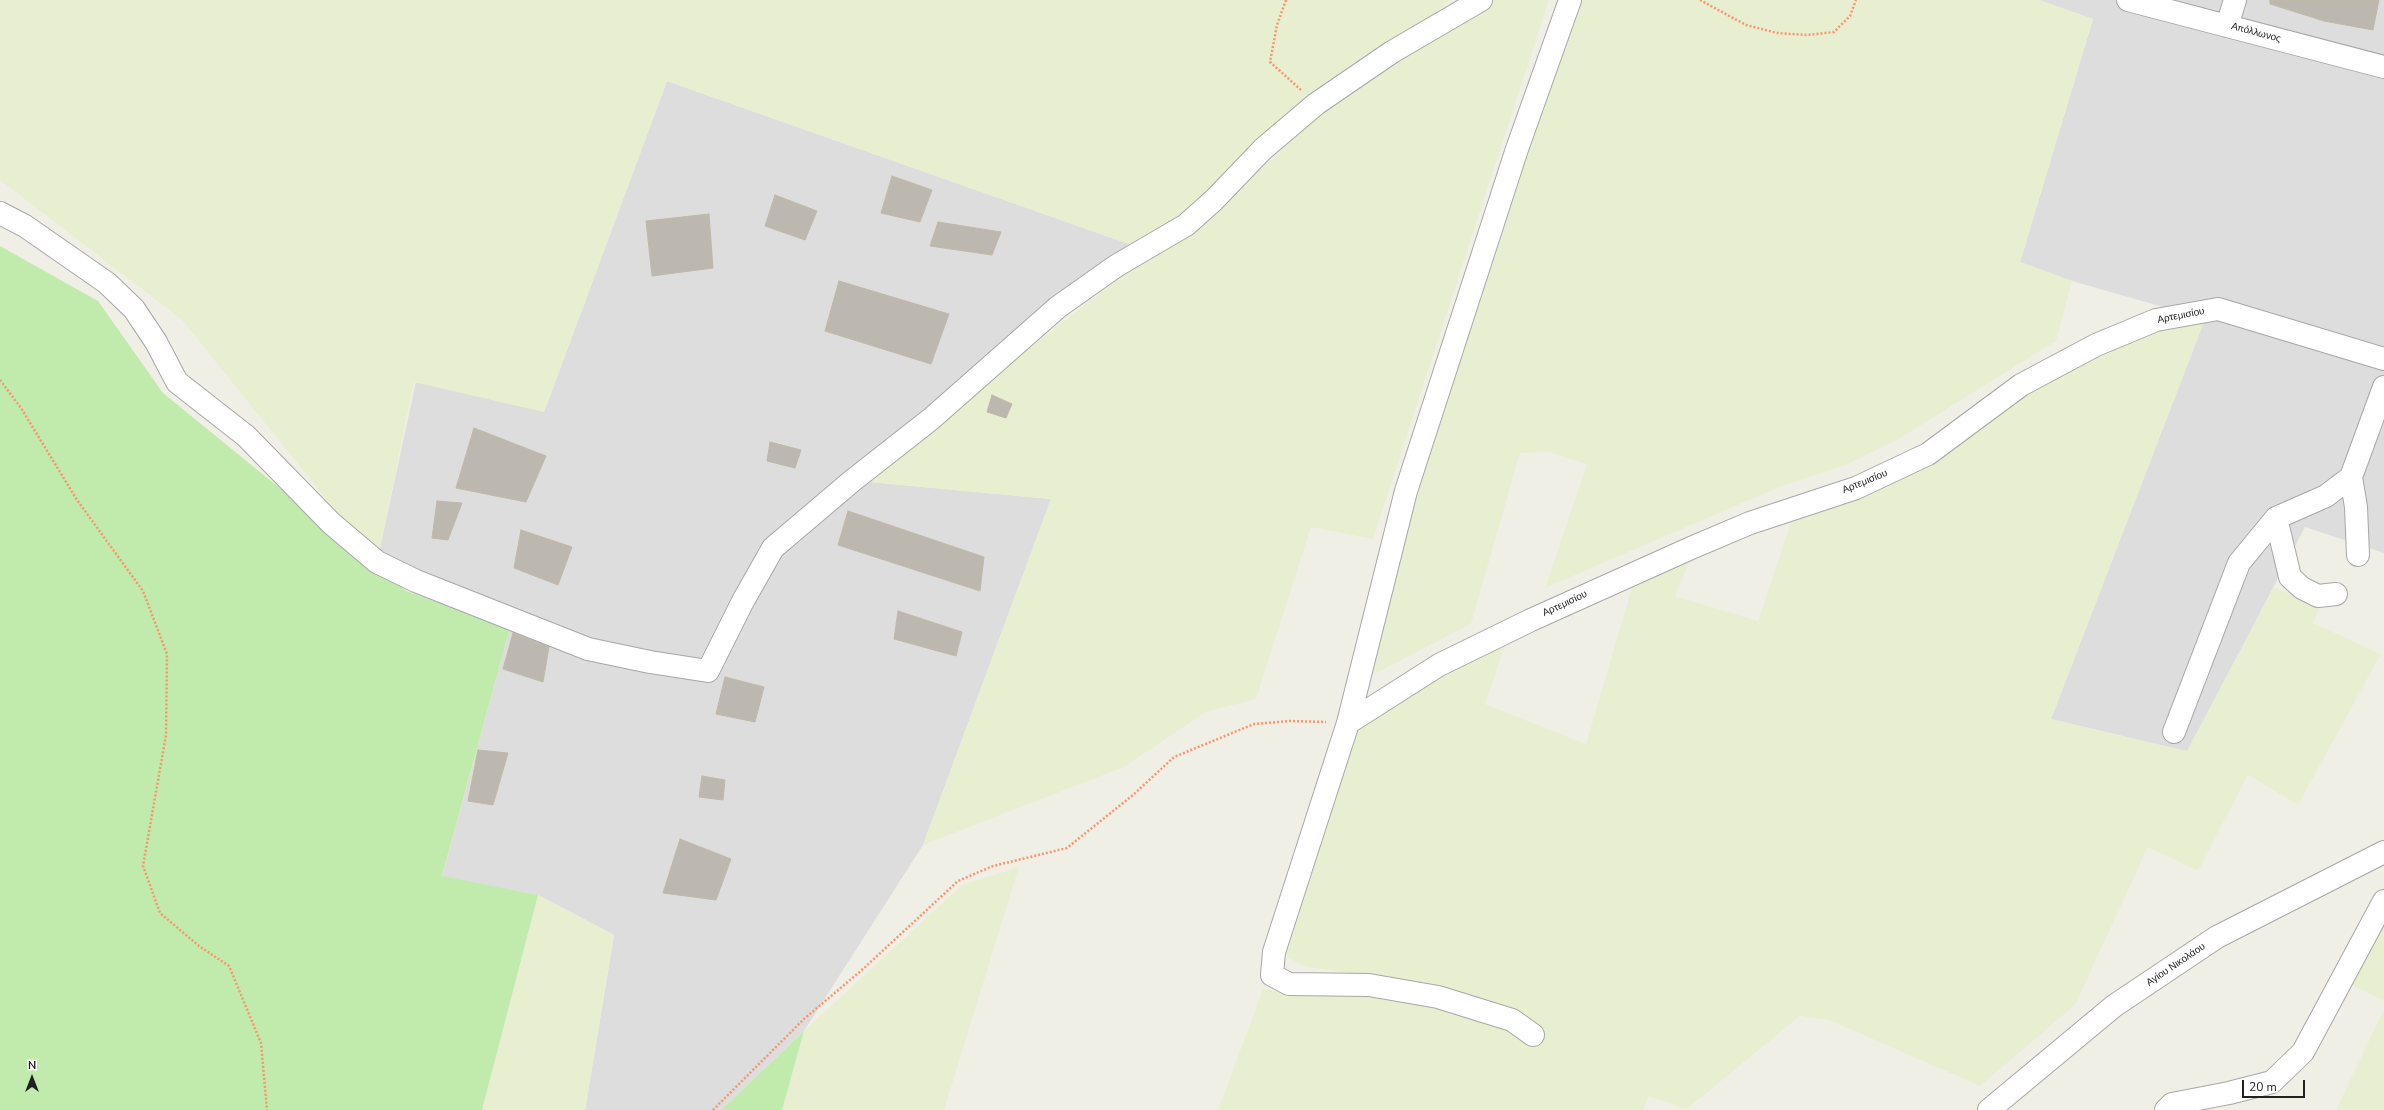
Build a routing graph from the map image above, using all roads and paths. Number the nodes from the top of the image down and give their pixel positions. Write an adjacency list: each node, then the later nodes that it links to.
1 (1286, 0): 10 (path)
2 (1481, 0): 10 (street)
3 (1570, 0): 19 (street)
4 (1700, 0): 5 (path)
5 (1856, 0)
6 (2128, 0): 8 (street, Απόλλωνος)
7 (2235, 0): 8 (street)
8 (2227, 26): 9 (street, Απόλλωνος)
9 (2384, 67)
10 (1316, 104): 11 (street)
11 (0, 213)
12 (2384, 359): 19 (street, Αρτεμισίου)
13 (0, 380): 24 (path)
14 (2384, 387): 15 (street)
15 (2351, 477): 16 (street); 17 (street)
16 (2276, 518): 18 (street); 20 (street)
17 (2358, 555)
18 (2336, 594)
19 (1348, 723): 23 (street); 25 (path)
20 (2174, 732)
21 (2384, 852): 26 (street, Αγίου Νικολάου)
22 (2384, 901): 27 (street)
23 (1532, 1035)
24 (267, 1110)
25 (713, 1110)
26 (1989, 1110)
27 (2166, 1110)

